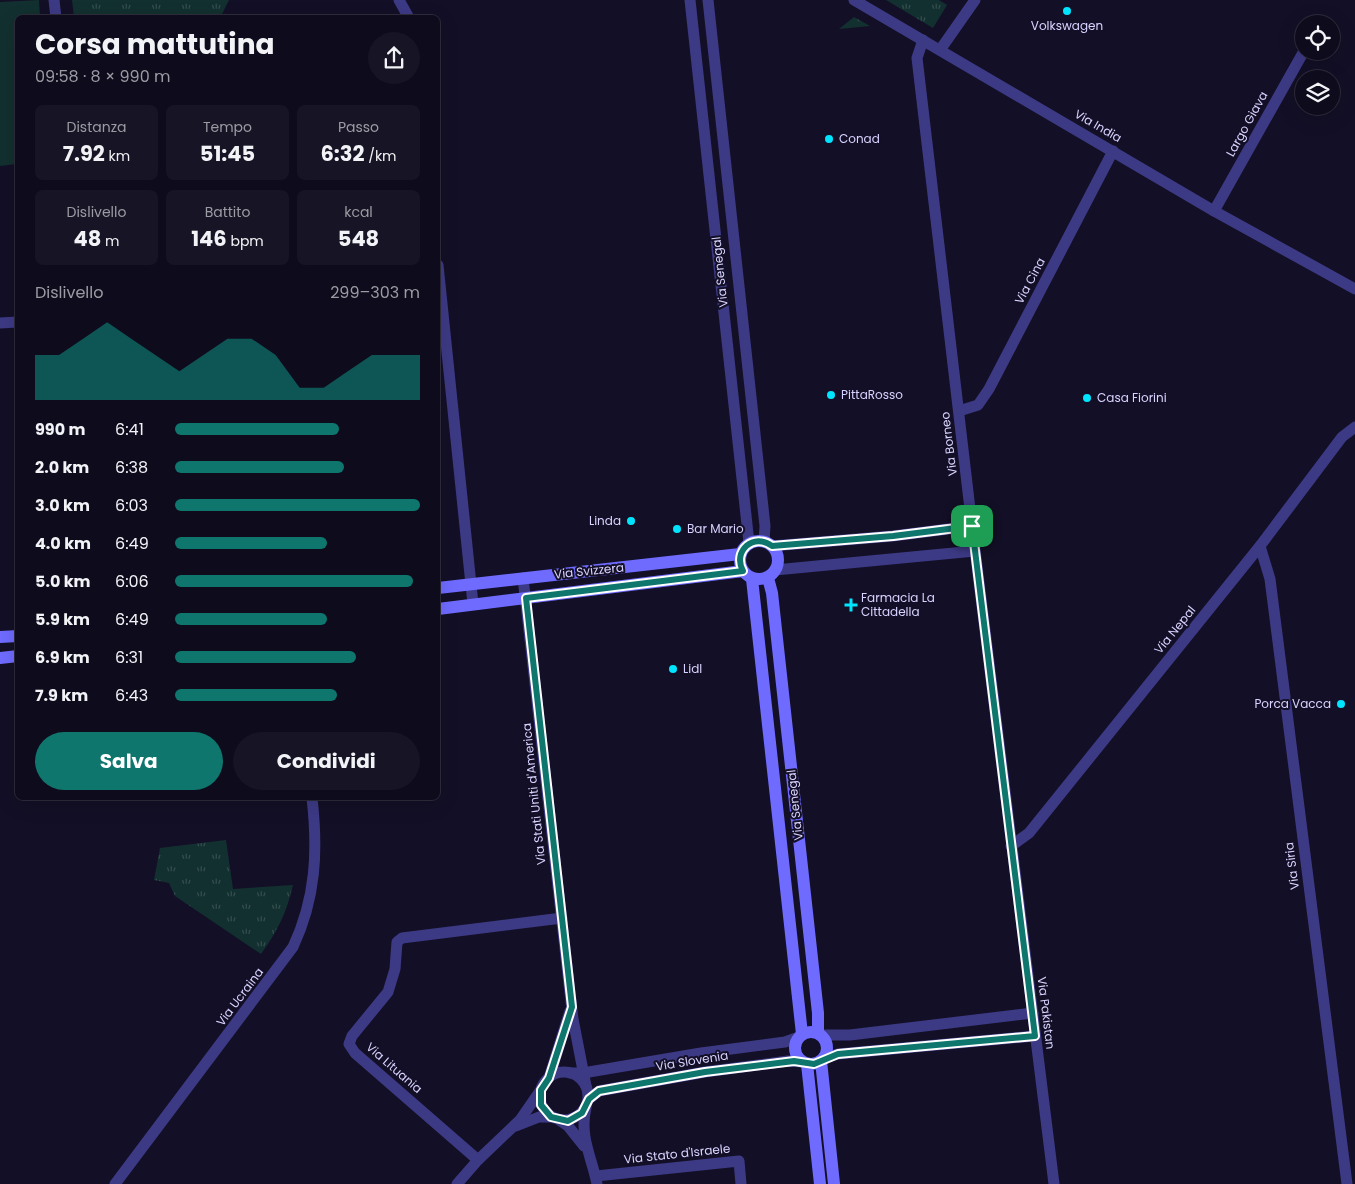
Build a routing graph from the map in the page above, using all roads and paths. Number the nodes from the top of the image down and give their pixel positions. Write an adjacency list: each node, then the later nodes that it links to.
1 (54, 0): 7 (street)
2 (398, 0): 8 (street)
3 (690, 0): 23 (street, Via Senegal)
4 (708, 0): 24 (street, Via Senegal)
5 (854, 0): 9 (street, Via India)
6 (975, 0): 10 (street)
7 (56, 15)
8 (407, 15)
9 (923, 40): 10 (street, Via India); 20 (street, Via Borneo)
10 (940, 50): 12 (street, Via India)
11 (1299, 60): 13 (street, Largo Giava)
12 (1114, 151): 13 (street, Via India); 20 (street, Via Cina)
13 (1214, 211): 14 (street, Via India)
14 (1330, 274): 15 (street, Via India); 17 (street, Via India)
15 (1355, 282)
16 (440, 284): 31 (street)
17 (1355, 289)
18 (15, 322): 19 (street)
19 (0, 323)
20 (959, 411): 22 (street, Via Borneo)
21 (1355, 427): 25 (street, Via Nepal)
22 (972, 526): 24 (street); 26 (street, Via Borneo)
23 (749, 543): 24 (main road); 27 (main road)
24 (768, 544): 28 (main road)
25 (1260, 546): 41 (street, Via Nepal); 67 (street, Via Siria)
26 (975, 551): 28 (street); 41 (street, Via Borneo)
27 (740, 554): 29 (main road); 30 (main road, Via Svizzera)
28 (772, 574): 29 (main road); 45 (main road, Via Senegal)
29 (748, 575): 33 (main road, Via Svizzera); 46 (main road, Via Senegal)
30 (523, 578): 31 (main road, Via Svizzera); 33 (street, Via Stati Uniti d'America)
31 (471, 584): 32 (main road, Via Svizzera); 34 (street)
32 (440, 588)
33 (526, 598): 34 (main road, Via Svizzera); 42 (street, Via Stati Uniti d'America)
34 (473, 604): 35 (main road, Via Svizzera)
35 (440, 609)
36 (15, 636): 37 (main road)
37 (0, 638)
38 (15, 656): 39 (main road)
39 (0, 658)
40 (312, 800): 61 (street, Via Ucraina)
41 (1011, 846): 44 (street, Via Pakistan)
42 (562, 918): 43 (street, Via Stati Uniti d'America); 59 (street, Via Lituania)
43 (572, 1007): 50 (street, Via Stati Uniti d'America); 52 (street, Via Stati Uniti d'America)
44 (1032, 1013): 45 (street); 47 (street, Via Pakistan)
45 (820, 1034): 46 (main road); 48 (main road)
46 (801, 1035): 49 (main road); 50 (street, Via Slovenia)
47 (1035, 1036): 48 (street); 66 (street, Via Pakistan)
48 (822, 1060): 49 (main road); 65 (main road)
49 (805, 1063): 55 (street, Via Slovenia); 64 (main road)
50 (586, 1070): 51 (street, Via Slovenia); 53 (street, Via Stati Uniti d'America)
51 (570, 1073): 52 (street); 53 (street)
52 (549, 1078): 54 (street)
53 (586, 1086): 55 (street)
54 (541, 1090): 56 (street); 57 (street)
55 (588, 1102): 56 (street); 58 (street)
56 (555, 1119): 57 (street); 58 (street)
57 (509, 1129): 59 (street)
58 (586, 1149): 60 (street)
59 (478, 1160): 62 (street)
60 (597, 1180): 63 (street, Via Stato d'Israele)
61 (115, 1184)
62 (457, 1184)
63 (741, 1184)
64 (820, 1184)
65 (834, 1184)
66 (1054, 1184)
67 (1347, 1184)

